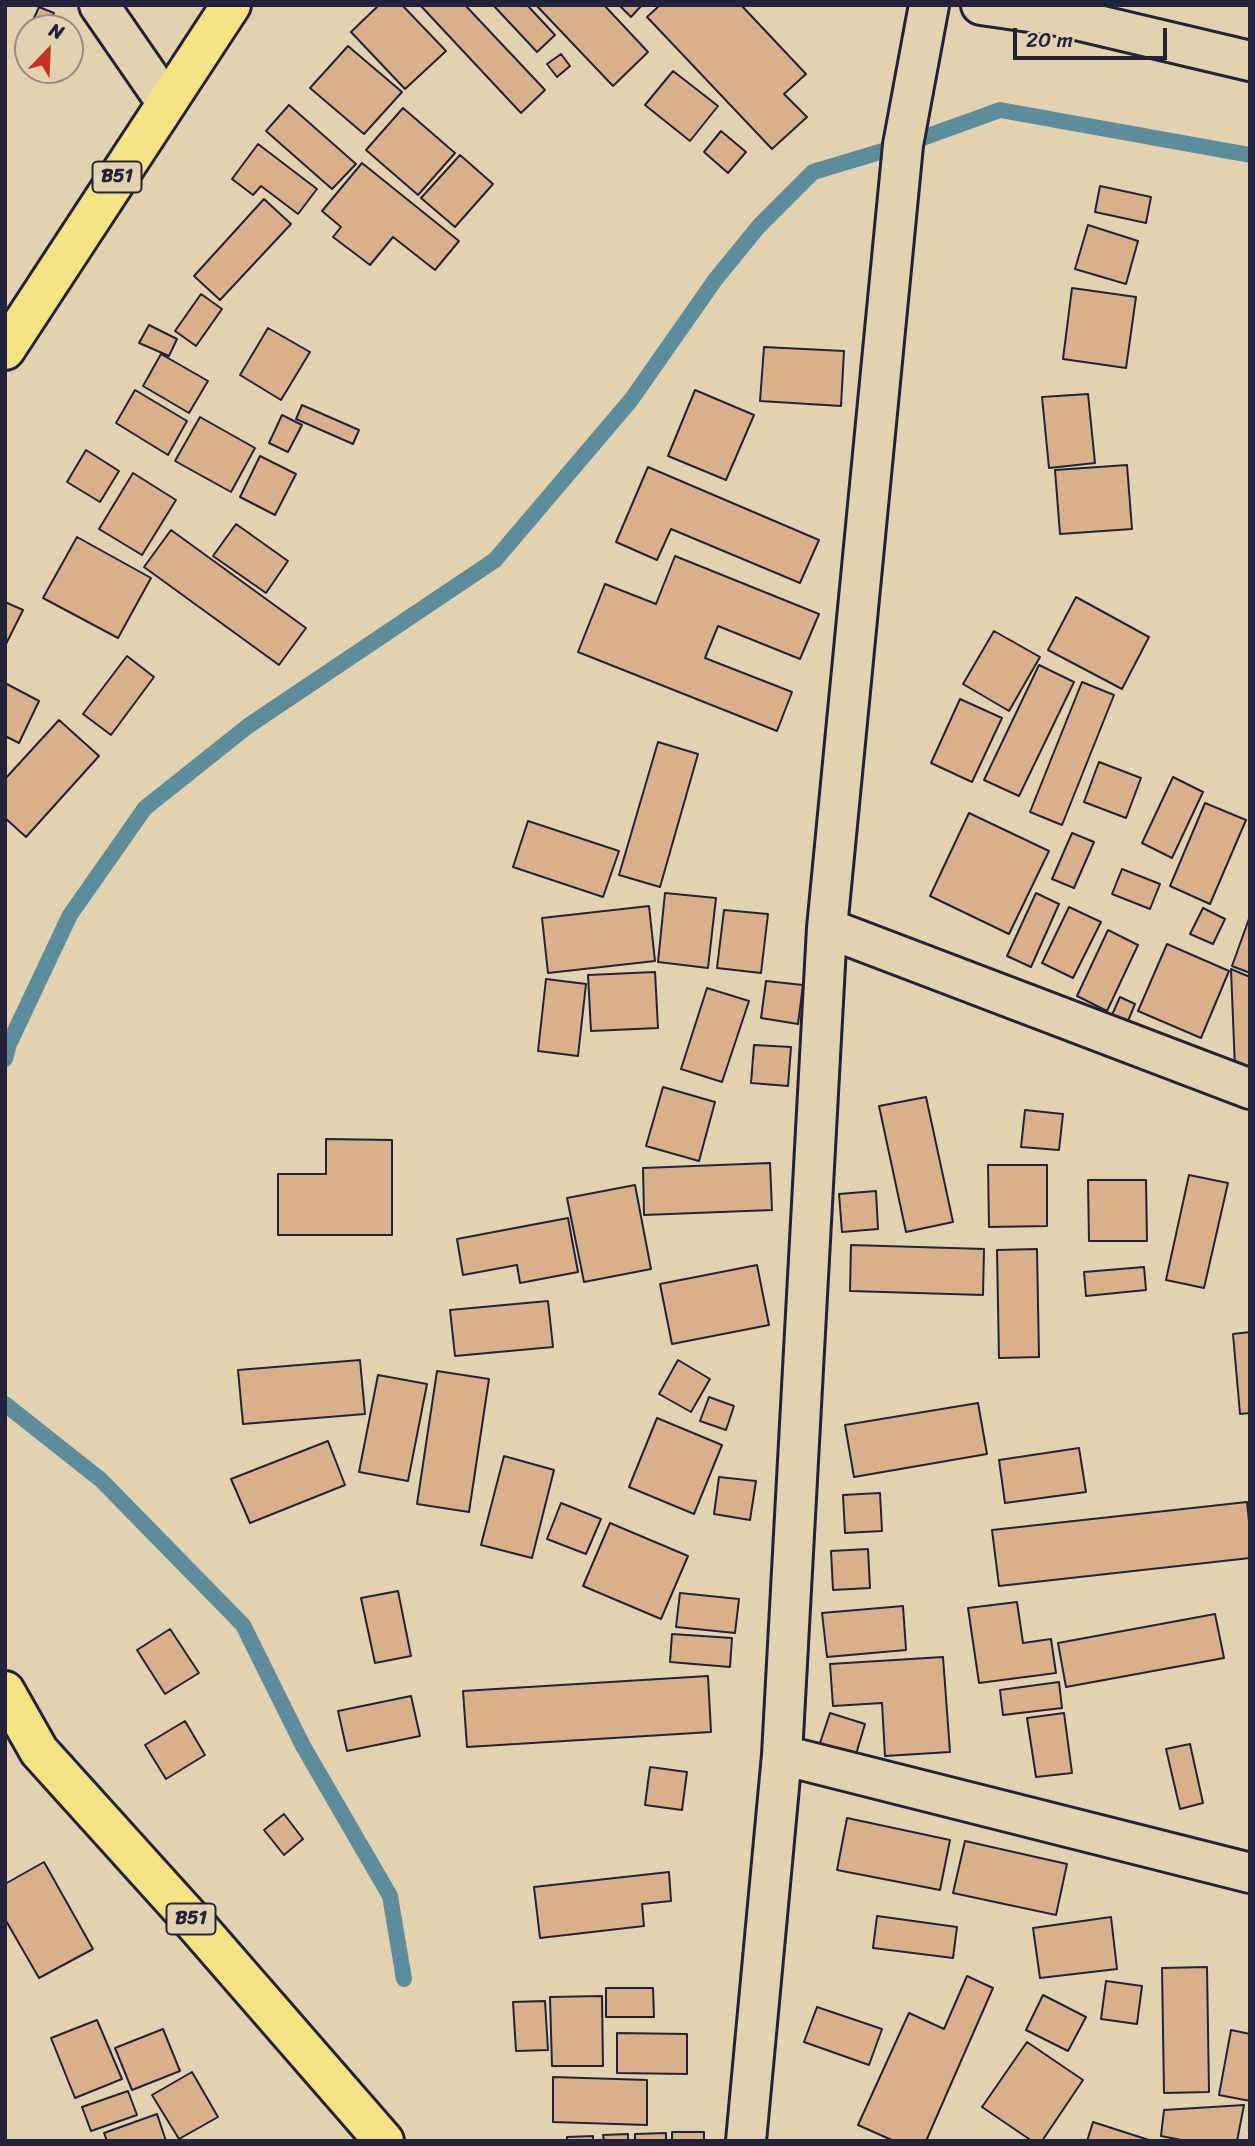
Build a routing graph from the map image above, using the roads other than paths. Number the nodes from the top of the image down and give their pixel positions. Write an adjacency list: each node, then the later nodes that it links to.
1 (99, 5): 6 (street)
2 (231, 5): 6 (highway, B51)
3 (929, 5): 8 (street)
4 (981, 5): 5 (street)
5 (1250, 61)
6 (166, 102): 7 (highway, B51)
7 (5, 350)
8 (827, 928): 9 (street); 11 (street)
9 (1250, 1089)
10 (5, 1691): 14 (highway, B51)
11 (782, 1755): 12 (street); 13 (street)
12 (1250, 1873)
13 (748, 2139)
14 (384, 2141)

